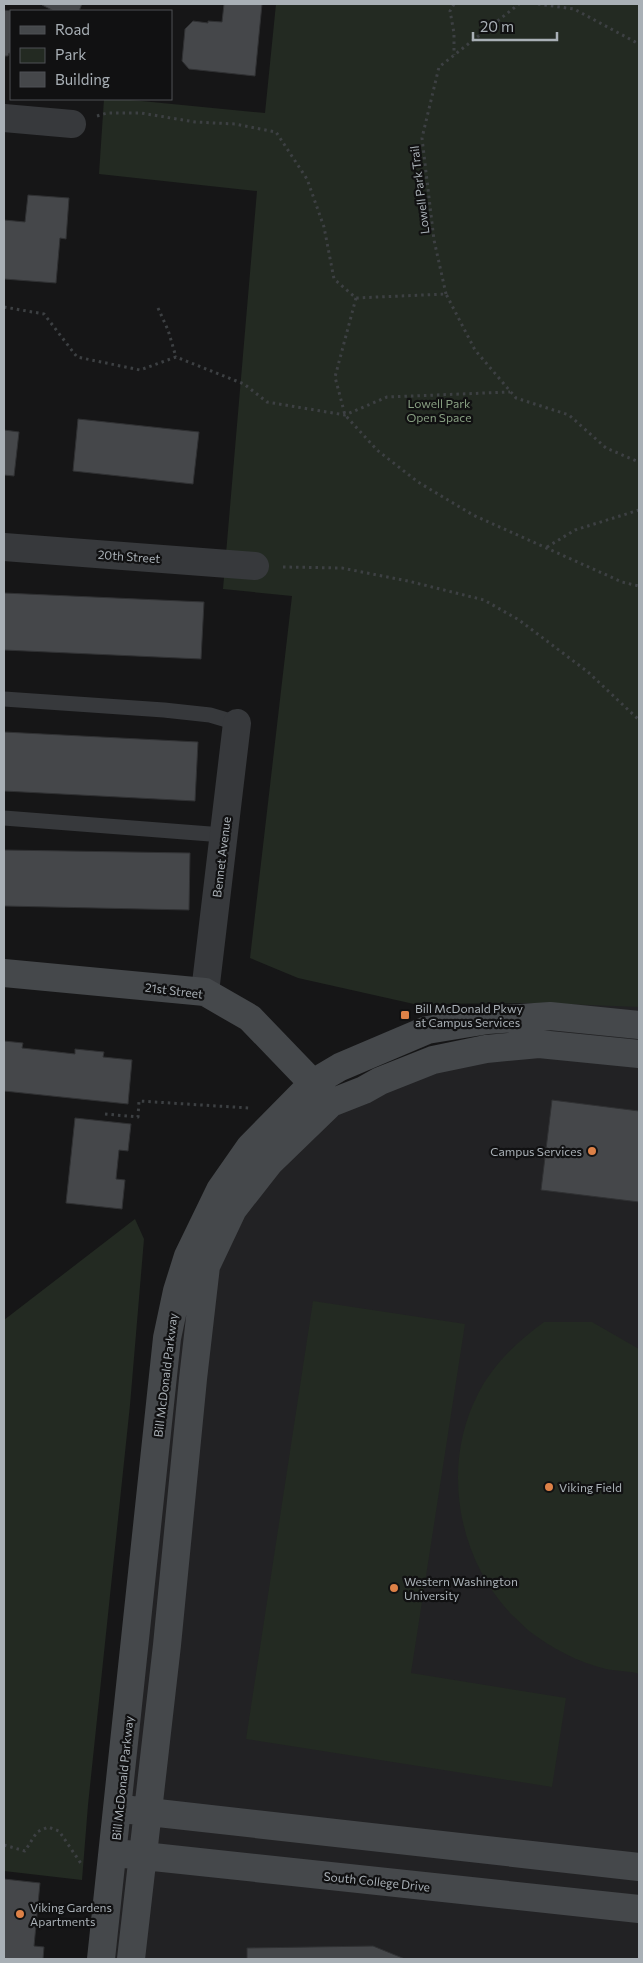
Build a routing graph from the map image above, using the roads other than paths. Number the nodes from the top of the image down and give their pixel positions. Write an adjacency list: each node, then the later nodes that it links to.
1 (4, 118): 2 (street)
2 (72, 124)
3 (4, 547): 4 (street, 20th Street)
4 (255, 566)
5 (4, 699): 6 (lane)
6 (238, 723): 8 (street, Bennet Avenue)
7 (4, 818): 8 (lane)
8 (223, 835): 10 (street, Bennet Avenue)
9 (4, 973): 10 (main road, 21st Street)
10 (205, 992): 13 (main road, 21st Street)
11 (639, 1025): 13 (main road, Bill McDonald Parkway)
12 (639, 1054): 13 (main road, Bill McDonald Parkway)
13 (322, 1093): 14 (main road, Bill McDonald Parkway); 15 (main road, Bill McDonald Parkway)
14 (119, 1808): 15 (main road); 16 (main road, Bill McDonald Parkway)
15 (148, 1812): 17 (main road, Bill McDonald Parkway); 18 (main road)
16 (114, 1853): 17 (main road, South College Drive); 20 (main road, Bill McDonald Parkway)
17 (143, 1856): 19 (main road, South College Drive); 21 (main road, Bill McDonald Parkway)
18 (639, 1867)
19 (639, 1909)
20 (102, 1959)
21 (131, 1959)

